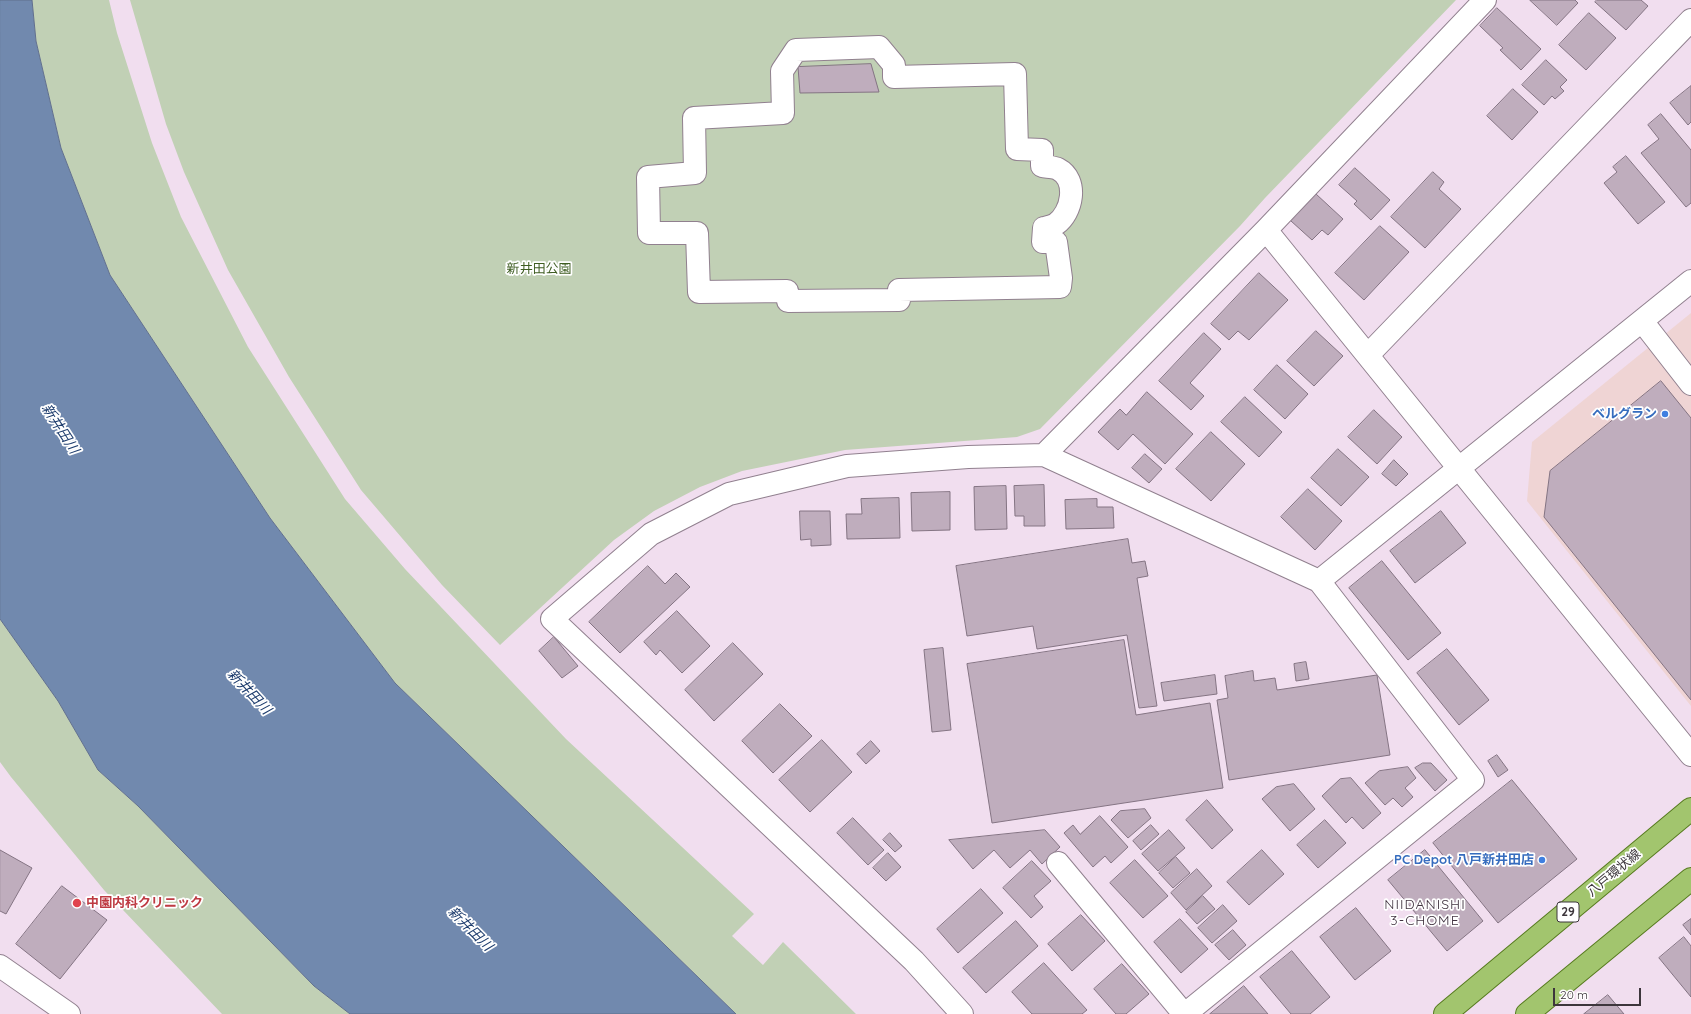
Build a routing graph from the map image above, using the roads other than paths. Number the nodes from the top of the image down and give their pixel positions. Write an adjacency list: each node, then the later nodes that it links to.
1 (1484, 0): 4 (street)
2 (1691, 20): 7 (street)
3 (648, 177): 3 (street)
4 (1266, 230): 7 (street); 9 (street)
5 (1691, 281): 6 (street)
6 (1642, 321): 8 (street); 10 (street)
7 (1368, 355): 10 (street)
8 (1691, 384)
9 (1044, 454): 11 (street); 18 (street)
10 (1460, 469): 11 (street); 12 (street)
11 (1319, 581): 19 (street)
12 (1691, 755)
13 (1691, 809): 20 (main road, 八戸環状線 / 29)
14 (1058, 863): 19 (street)
15 (1691, 879): 21 (main road)
16 (0, 966): 17 (street)
17 (70, 1014)
18 (962, 1014)
19 (1184, 1014)
20 (1445, 1014)
21 (1527, 1014)

